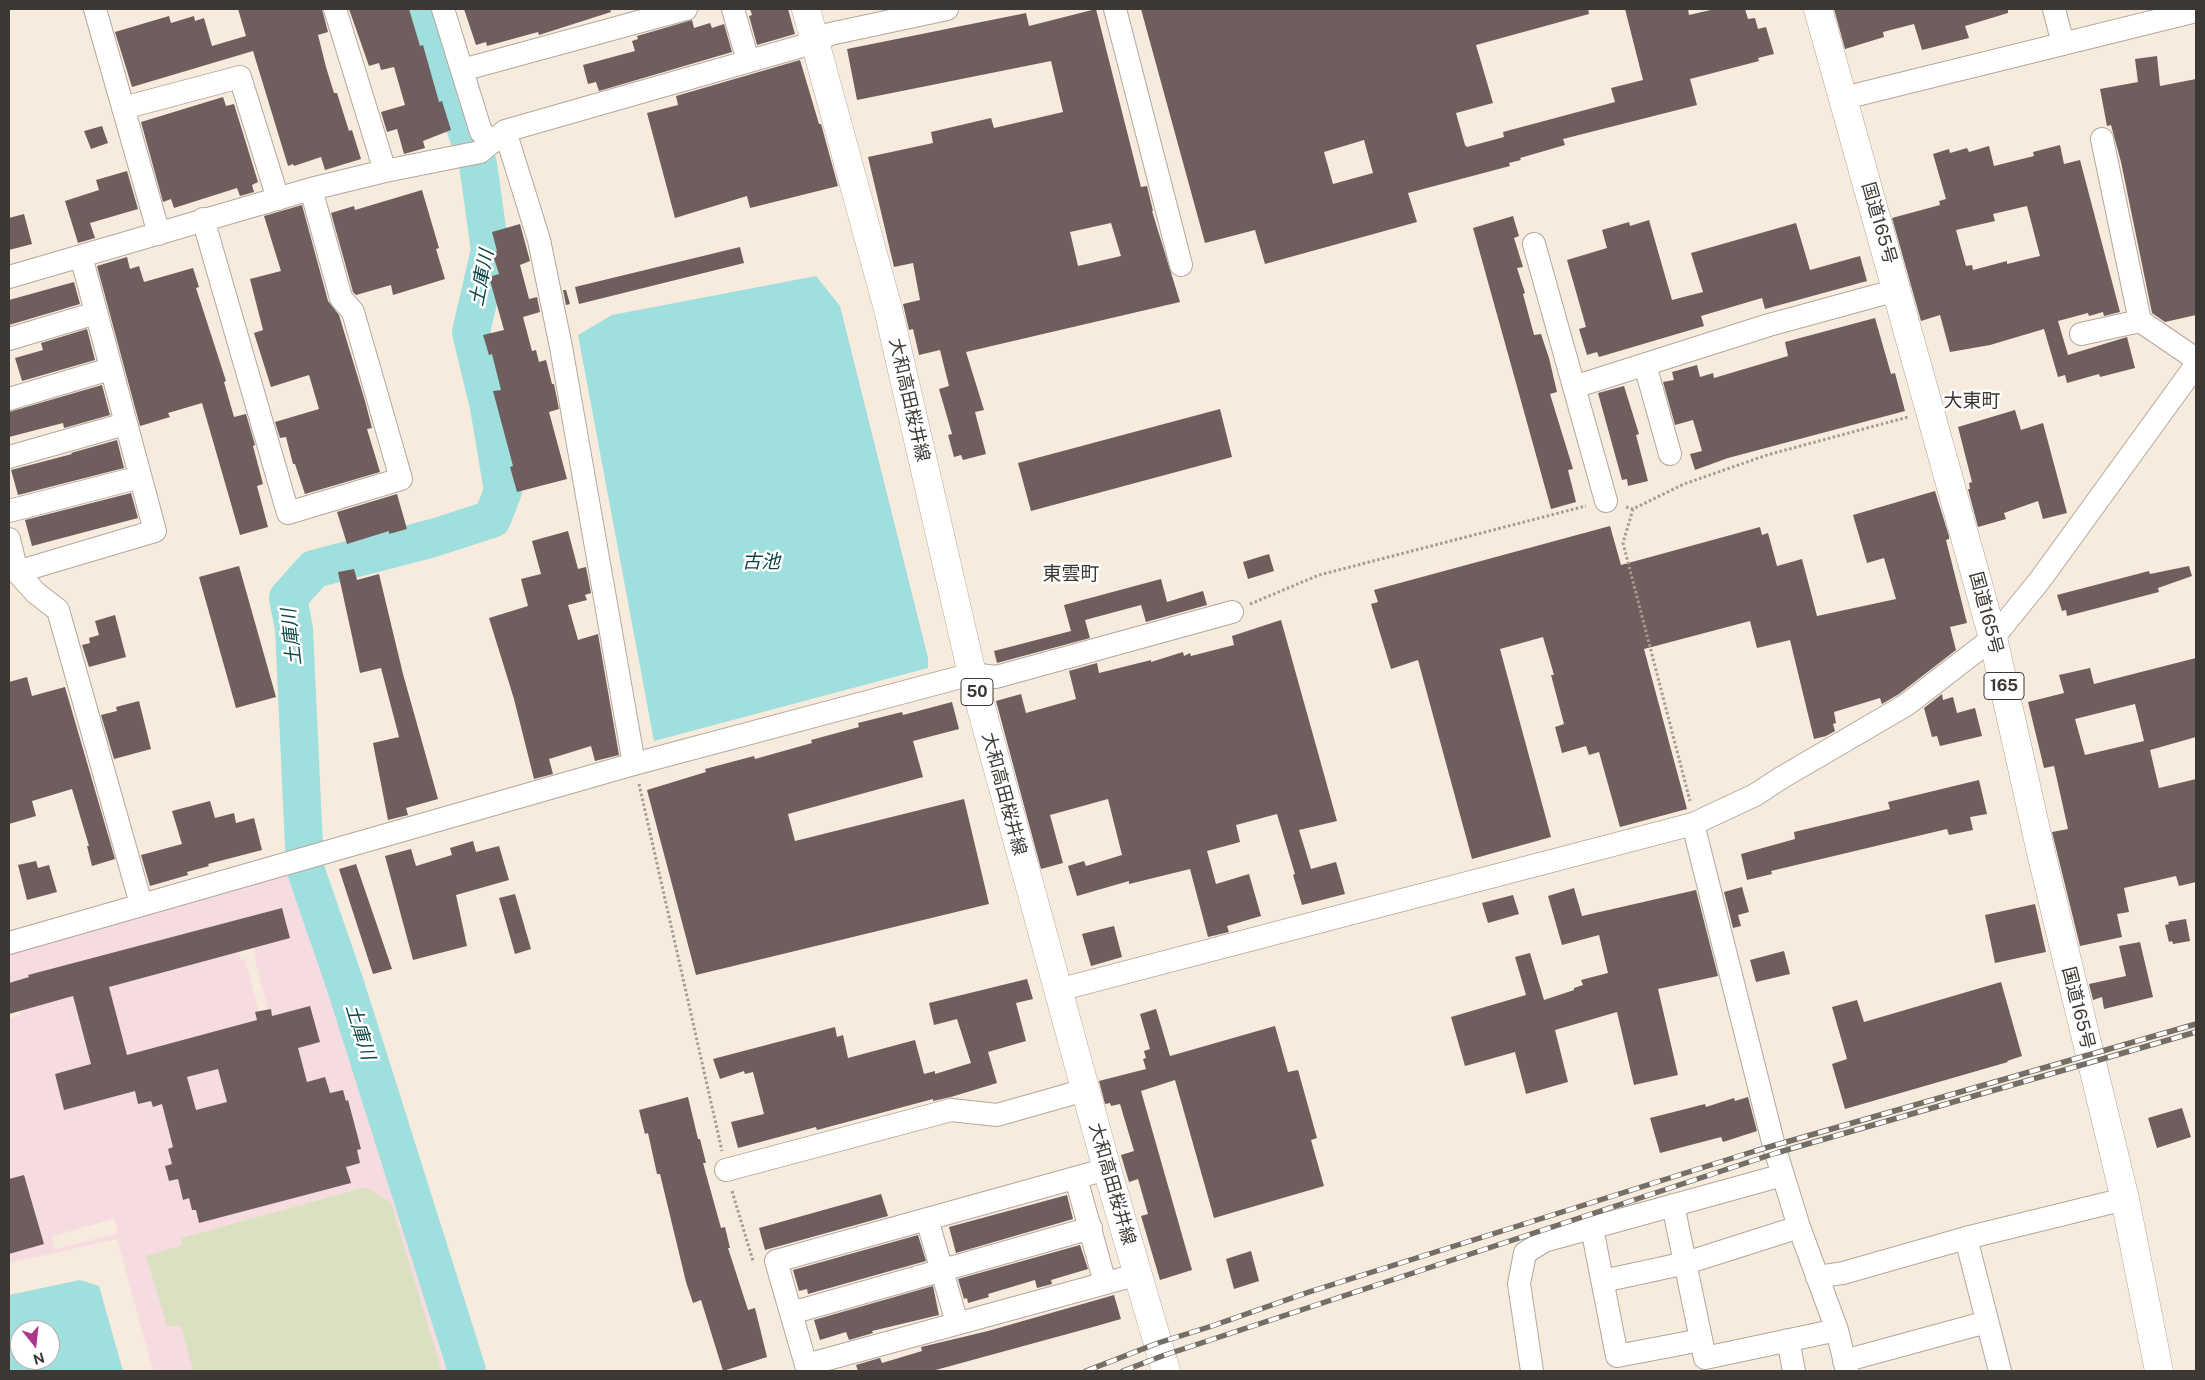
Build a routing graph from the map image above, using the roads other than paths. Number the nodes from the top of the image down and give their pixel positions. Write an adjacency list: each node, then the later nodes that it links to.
1 (335, 9): 21 (street)
2 (443, 9): 16 (street)
3 (686, 9): 12 (street)
4 (733, 9): 15 (street)
5 (806, 9): 13 (main road, 大和高田桜井線 / 50)
6 (947, 9): 13 (street)
7 (1114, 9): 28 (street)
8 (1818, 9): 17 (main road, 国道165号 / 165)
9 (2054, 9): 14 (street)
10 (100, 10): 18 (street)
11 (2196, 11): 14 (street)
12 (620, 18): 16 (street)
13 (816, 42): 15 (street); 51 (main road, 大和高田桜井線 / 50)
14 (2063, 44): 17 (street)
15 (748, 61): 20 (street)
16 (462, 70): 20 (street)
17 (1844, 98): 30 (main road, 国道165号 / 165)
18 (123, 108): 23 (street); 25 (street)
19 (2102, 139): 32 (street)
20 (493, 142): 21 (street); 52 (street)
21 (392, 170): 22 (street)
22 (312, 189): 23 (street); 24 (street)
23 (278, 199): 24 (street)
24 (203, 219): 25 (street)
25 (159, 234): 27 (street)
26 (1534, 244): 39 (street)
27 (81, 256): 29 (street); 31 (street)
28 (1181, 265)
29 (9, 277)
30 (1898, 290): 36 (street); 50 (main road, 国道165号 / 165)
31 (96, 314): 34 (street); 38 (street)
32 (2140, 321): 33 (street); 35 (street)
33 (2081, 334)
34 (9, 339)
35 (2196, 359)
36 (1645, 364): 39 (street); 42 (street)
37 (2196, 365): 50 (street)
38 (110, 369): 40 (street); 41 (street)
39 (1574, 387): 45 (street)
40 (9, 399)
41 (125, 424): 43 (street); 44 (street)
42 (1670, 454)
43 (9, 457)
44 (140, 477): 46 (street); 48 (street)
45 (1606, 501)
46 (9, 511)
47 (9, 539): 48 (street)
48 (17, 572): 54 (street)
49 (1232, 612): 51 (street)
50 (1993, 638): 53 (street); 62 (main road, 国道165号 / 165)
51 (972, 674): 52 (street); 56 (main road, 大和高田桜井線 / 50)
52 (634, 764): 54 (street)
53 (1693, 824): 56 (street); 60 (street)
54 (141, 904): 55 (street)
55 (9, 943)
56 (1058, 990): 57 (main road, 大和高田桜井線 / 50)
57 (1085, 1090): 58 (main road, 大和高田桜井線 / 50); 59 (street)
58 (1107, 1169): 61 (street); 71 (main road, 大和高田桜井線 / 50)
59 (726, 1170)
60 (1782, 1174): 63 (street); 65 (street)
61 (1076, 1178): 64 (street); 66 (street)
62 (2125, 1199): 68 (street); 86 (main road, 国道165号 / 165)
63 (1673, 1205): 67 (street); 69 (street)
64 (927, 1219): 70 (street); 75 (street)
65 (1799, 1227): 69 (street); 72 (street)
66 (1090, 1228): 70 (street); 74 (street)
67 (1592, 1228): 73 (street); 83 (street)
68 (1966, 1238): 72 (street); 76 (street)
69 (1686, 1263): 73 (street); 79 (street)
70 (942, 1270): 75 (street); 77 (street)
71 (1139, 1274): 74 (street); 82 (main road, 大和高田桜井線 / 50)
72 (1817, 1277): 78 (street)
73 (1603, 1281): 79 (street)
74 (1105, 1283): 77 (street)
75 (791, 1312): 77 (street)
76 (1987, 1322): 81 (street); 85 (street)
77 (957, 1323)
78 (1837, 1330): 80 (street); 81 (street)
79 (1701, 1340): 80 (street)
80 (1788, 1340): 84 (street)
81 (1846, 1366)
82 (1166, 1371)
83 (1532, 1371)
84 (1794, 1371)
85 (2000, 1371)
86 (2159, 1371)

